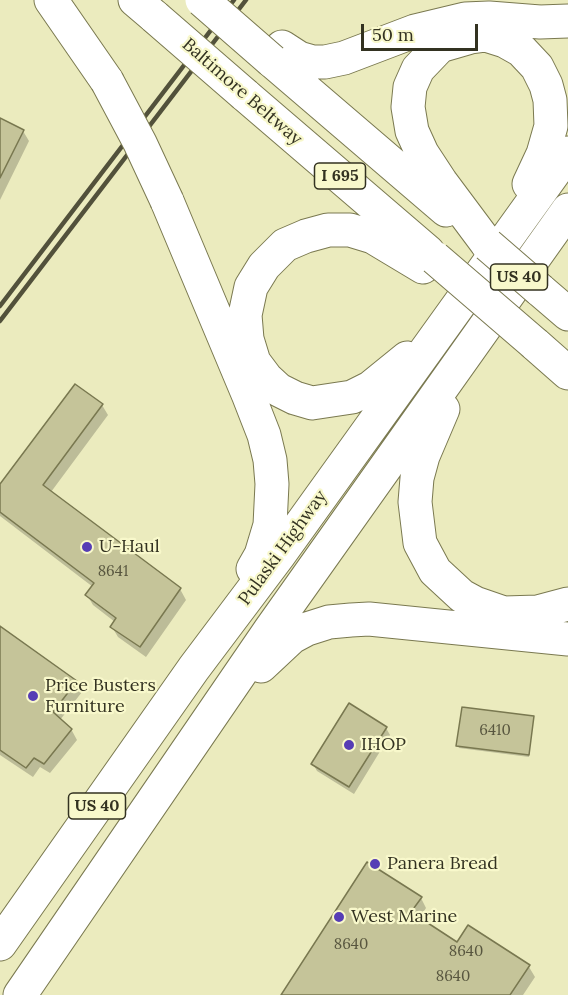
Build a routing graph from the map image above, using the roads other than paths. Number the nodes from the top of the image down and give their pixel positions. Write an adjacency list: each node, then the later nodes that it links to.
1 (51, 0): 19 (highway, bridge)
2 (201, 0): 6 (highway, I 695, bridge)
3 (216, 0): 6 (highway)
4 (145, 8): 11 (highway, Baltimore Beltway / I 695, bridge)
5 (568, 21): 6 (highway)
6 (277, 54): 9 (highway, I 695)
7 (568, 153): 10 (highway, Pulaski Highway / US 40)
8 (568, 210): 14 (highway, Pulaski Highway / US 40)
9 (462, 217): 10 (highway); 10 (highway)
10 (488, 255): 12 (highway, bridge); 13 (highway, Pulaski Highway / US 40)
11 (429, 262): 13 (highway); 15 (highway, Baltimore Beltway / I 695, bridge)
12 (559, 303)
13 (446, 323): 16 (highway, Pulaski Highway / US 40)
14 (471, 345): 17 (highway); 20 (highway, Pulaski Highway / US 40)
15 (556, 365)
16 (383, 411): 19 (highway, Pulaski Highway / US 40); 23 (highway)
17 (568, 604)
18 (568, 639): 20 (highway)
19 (194, 668): 22 (highway, Pulaski Highway / US 40)
20 (199, 734): 21 (highway, Pulaski Highway / US 40)
21 (56, 942): 24 (highway, Pulaski Highway / US 40); 25 (highway)
22 (0, 944)
23 (0, 987)
24 (20, 995)
25 (49, 995)

